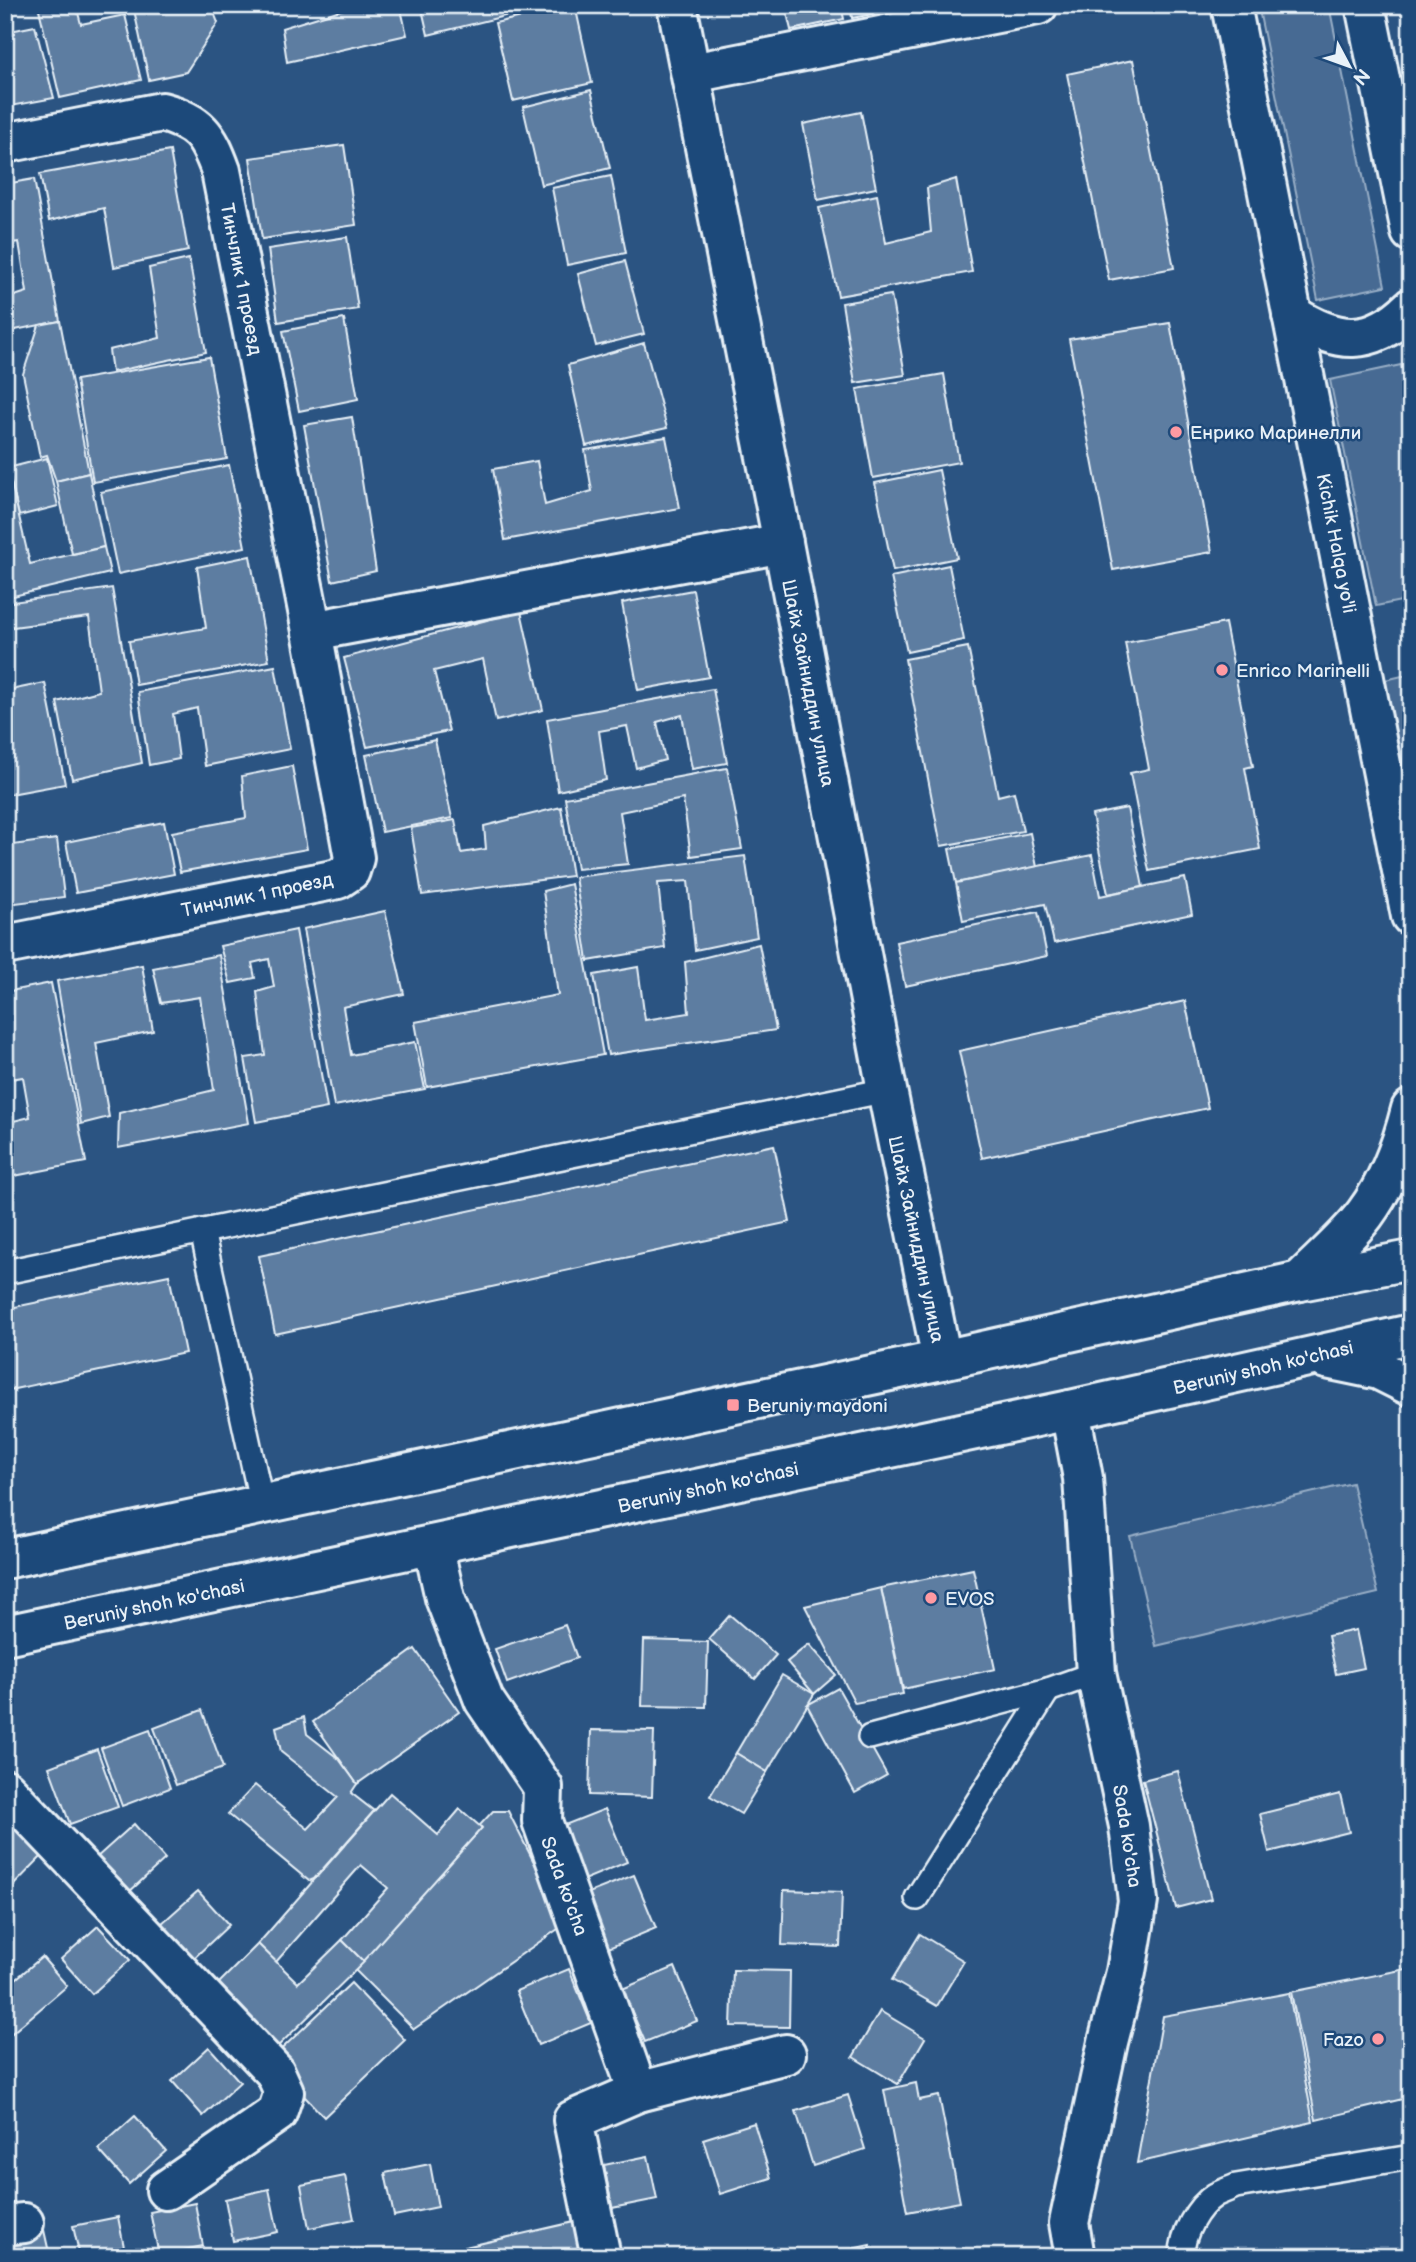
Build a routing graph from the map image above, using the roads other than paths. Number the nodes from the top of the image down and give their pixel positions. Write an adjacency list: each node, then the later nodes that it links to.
1 (677, 5): 5 (main road, Шайх Зайниддин улица)
2 (1038, 5): 5 (main road)
3 (1231, 5): 9 (main road, Kichik Halqa yo'li)
4 (1365, 5): 7 (main road)
5 (692, 73): 10 (main road, Шайх Зайниддин улица)
6 (5, 143): 11 (main road, Тинчлик 1 проезд)
7 (1411, 232)
8 (1411, 308): 9 (main road)
9 (1292, 315): 12 (main road, Kichik Halqa yo'li)
10 (783, 543): 11 (main road); 14 (main road, Шайх Зайниддин улица)
11 (312, 631): 13 (main road, Тинчлик 1 проезд)
12 (1411, 916)
13 (5, 945)
14 (887, 1090): 16 (lane); 22 (main road, Шайх Зайниддин улица)
15 (1411, 1109): 19 (main road)
16 (202, 1231): 18 (lane); 25 (lane)
17 (1411, 1260): 19 (main road)
18 (5, 1272)
19 (1300, 1280): 22 (main road)
20 (1411, 1334): 21 (main road, Beruniy shoh ko'chasi)
21 (1310, 1357): 23 (main road); 24 (main road, Beruniy shoh ko'chasi)
22 (942, 1360): 25 (main road)
23 (1411, 1386)
24 (1070, 1410): 26 (main road, Beruniy shoh ko'chasi); 29 (main road, Sada ko'cha)
25 (262, 1505): 27 (main road)
26 (433, 1545): 28 (main road, Beruniy shoh ko'chasi); 35 (main road, Sada ko'cha)
27 (5, 1559)
28 (5, 1635)
29 (1096, 1673): 30 (lane); 39 (main road, Sada ko'cha)
30 (1048, 1690): 31 (lane); 33 (lane)
31 (870, 1737)
32 (5, 1789): 37 (main road)
33 (917, 1898)
34 (786, 2054): 35 (main road)
35 (638, 2092): 38 (main road)
36 (1411, 2157): 40 (lane)
37 (166, 2190)
38 (601, 2257)
39 (1076, 2257)
40 (1182, 2257)

